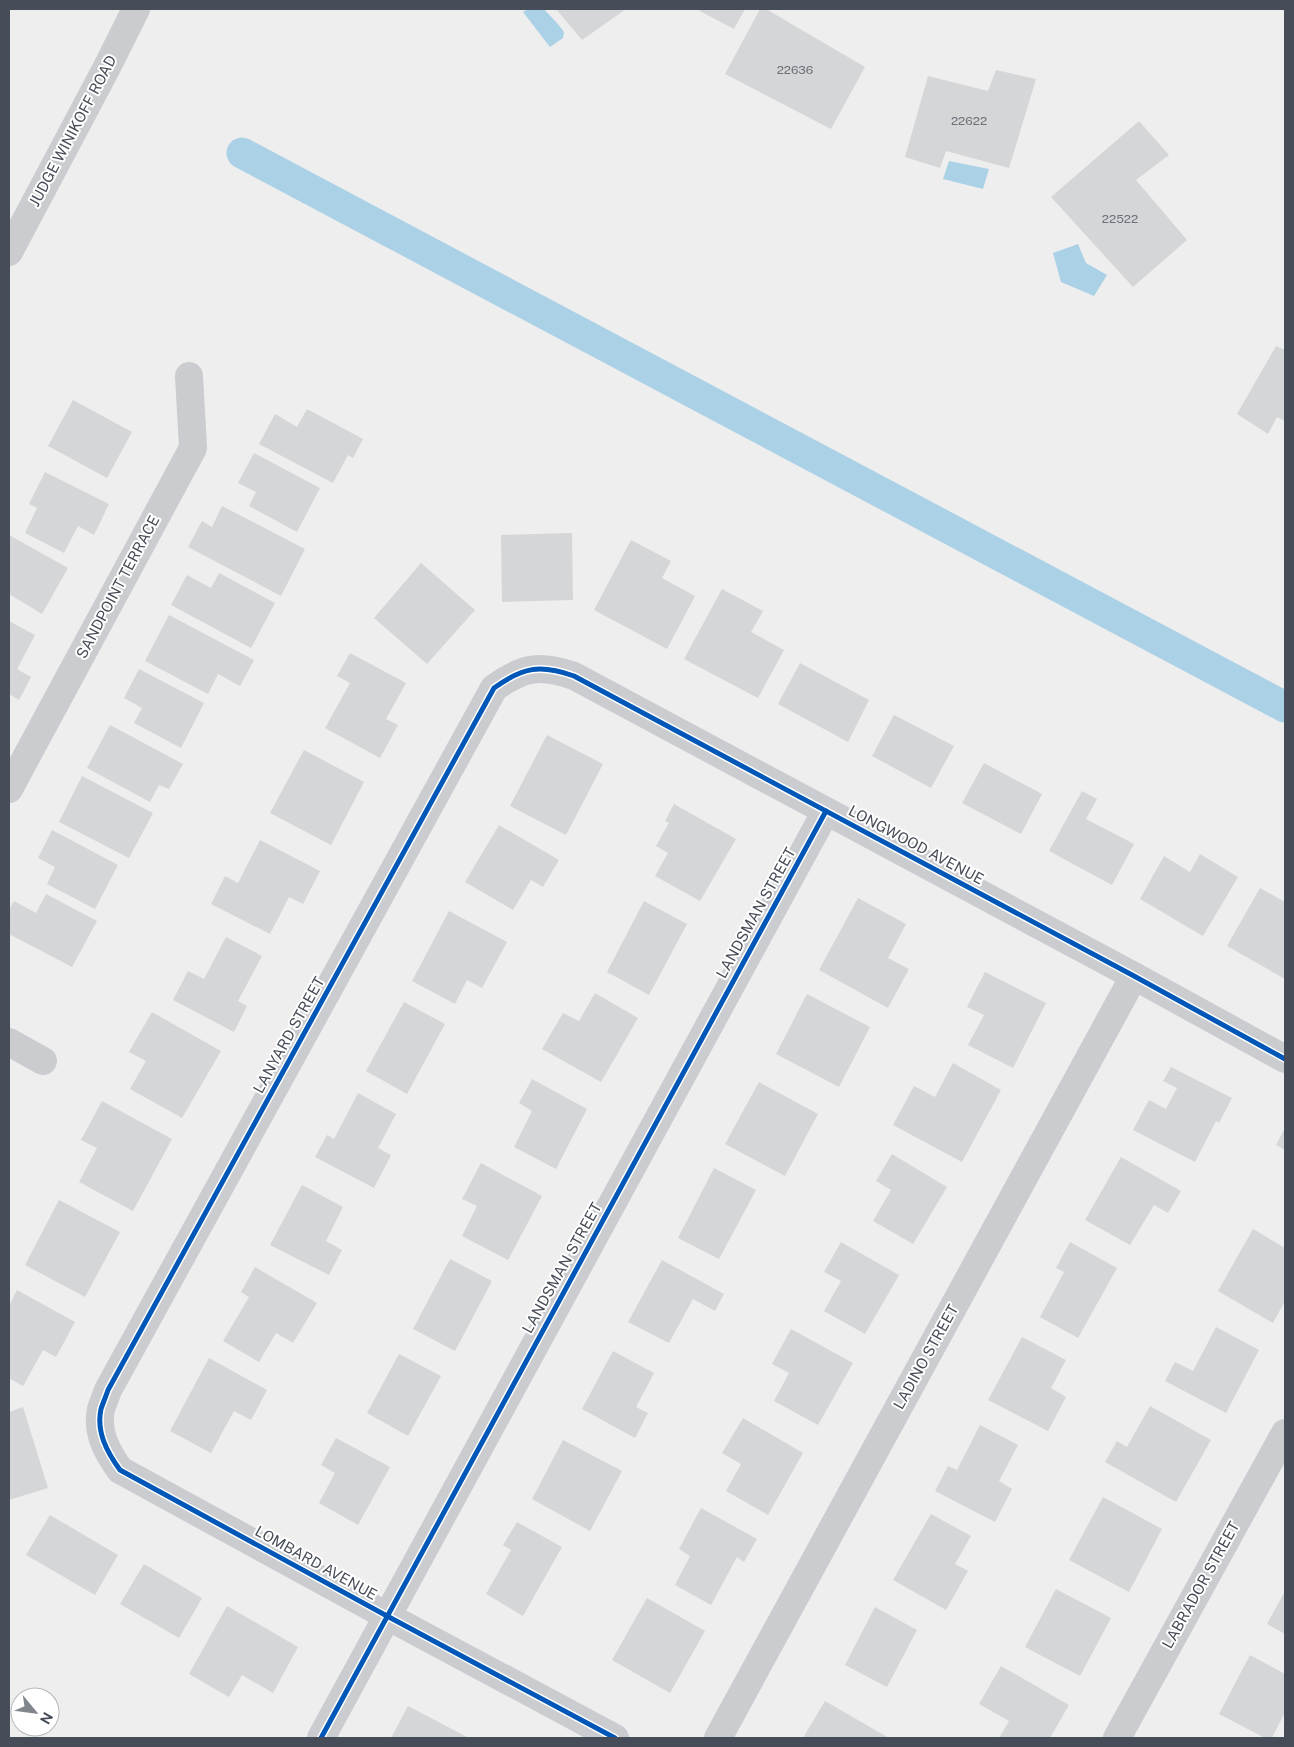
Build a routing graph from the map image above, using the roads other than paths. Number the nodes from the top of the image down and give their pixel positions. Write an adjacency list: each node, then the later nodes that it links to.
1 (136, 9): 2 (street, JUDGE WINIKOFF ROAD)
2 (9, 252)
3 (189, 376): 5 (street, SANDPOINT TERRACE)
4 (531, 669): 6 (street, LONGWOOD AVENUE); 12 (street, LANYARD STREET)
5 (9, 788)
6 (826, 811): 7 (street, LONGWOOD AVENUE); 13 (street, LANDSMAN STREET)
7 (1134, 976): 9 (street, LONGWOOD AVENUE); 16 (street, LADINO STREET)
8 (9, 1042): 10 (street)
9 (1285, 1059)
10 (43, 1061)
11 (1285, 1433): 17 (street, LABRADOR STREET)
12 (102, 1436): 13 (street, LOMBARD AVENUE)
13 (387, 1616): 14 (street, LANDSMAN STREET); 15 (street, LOMBARD AVENUE)
14 (321, 1738)
15 (615, 1738)
16 (718, 1738)
17 (1117, 1738)

